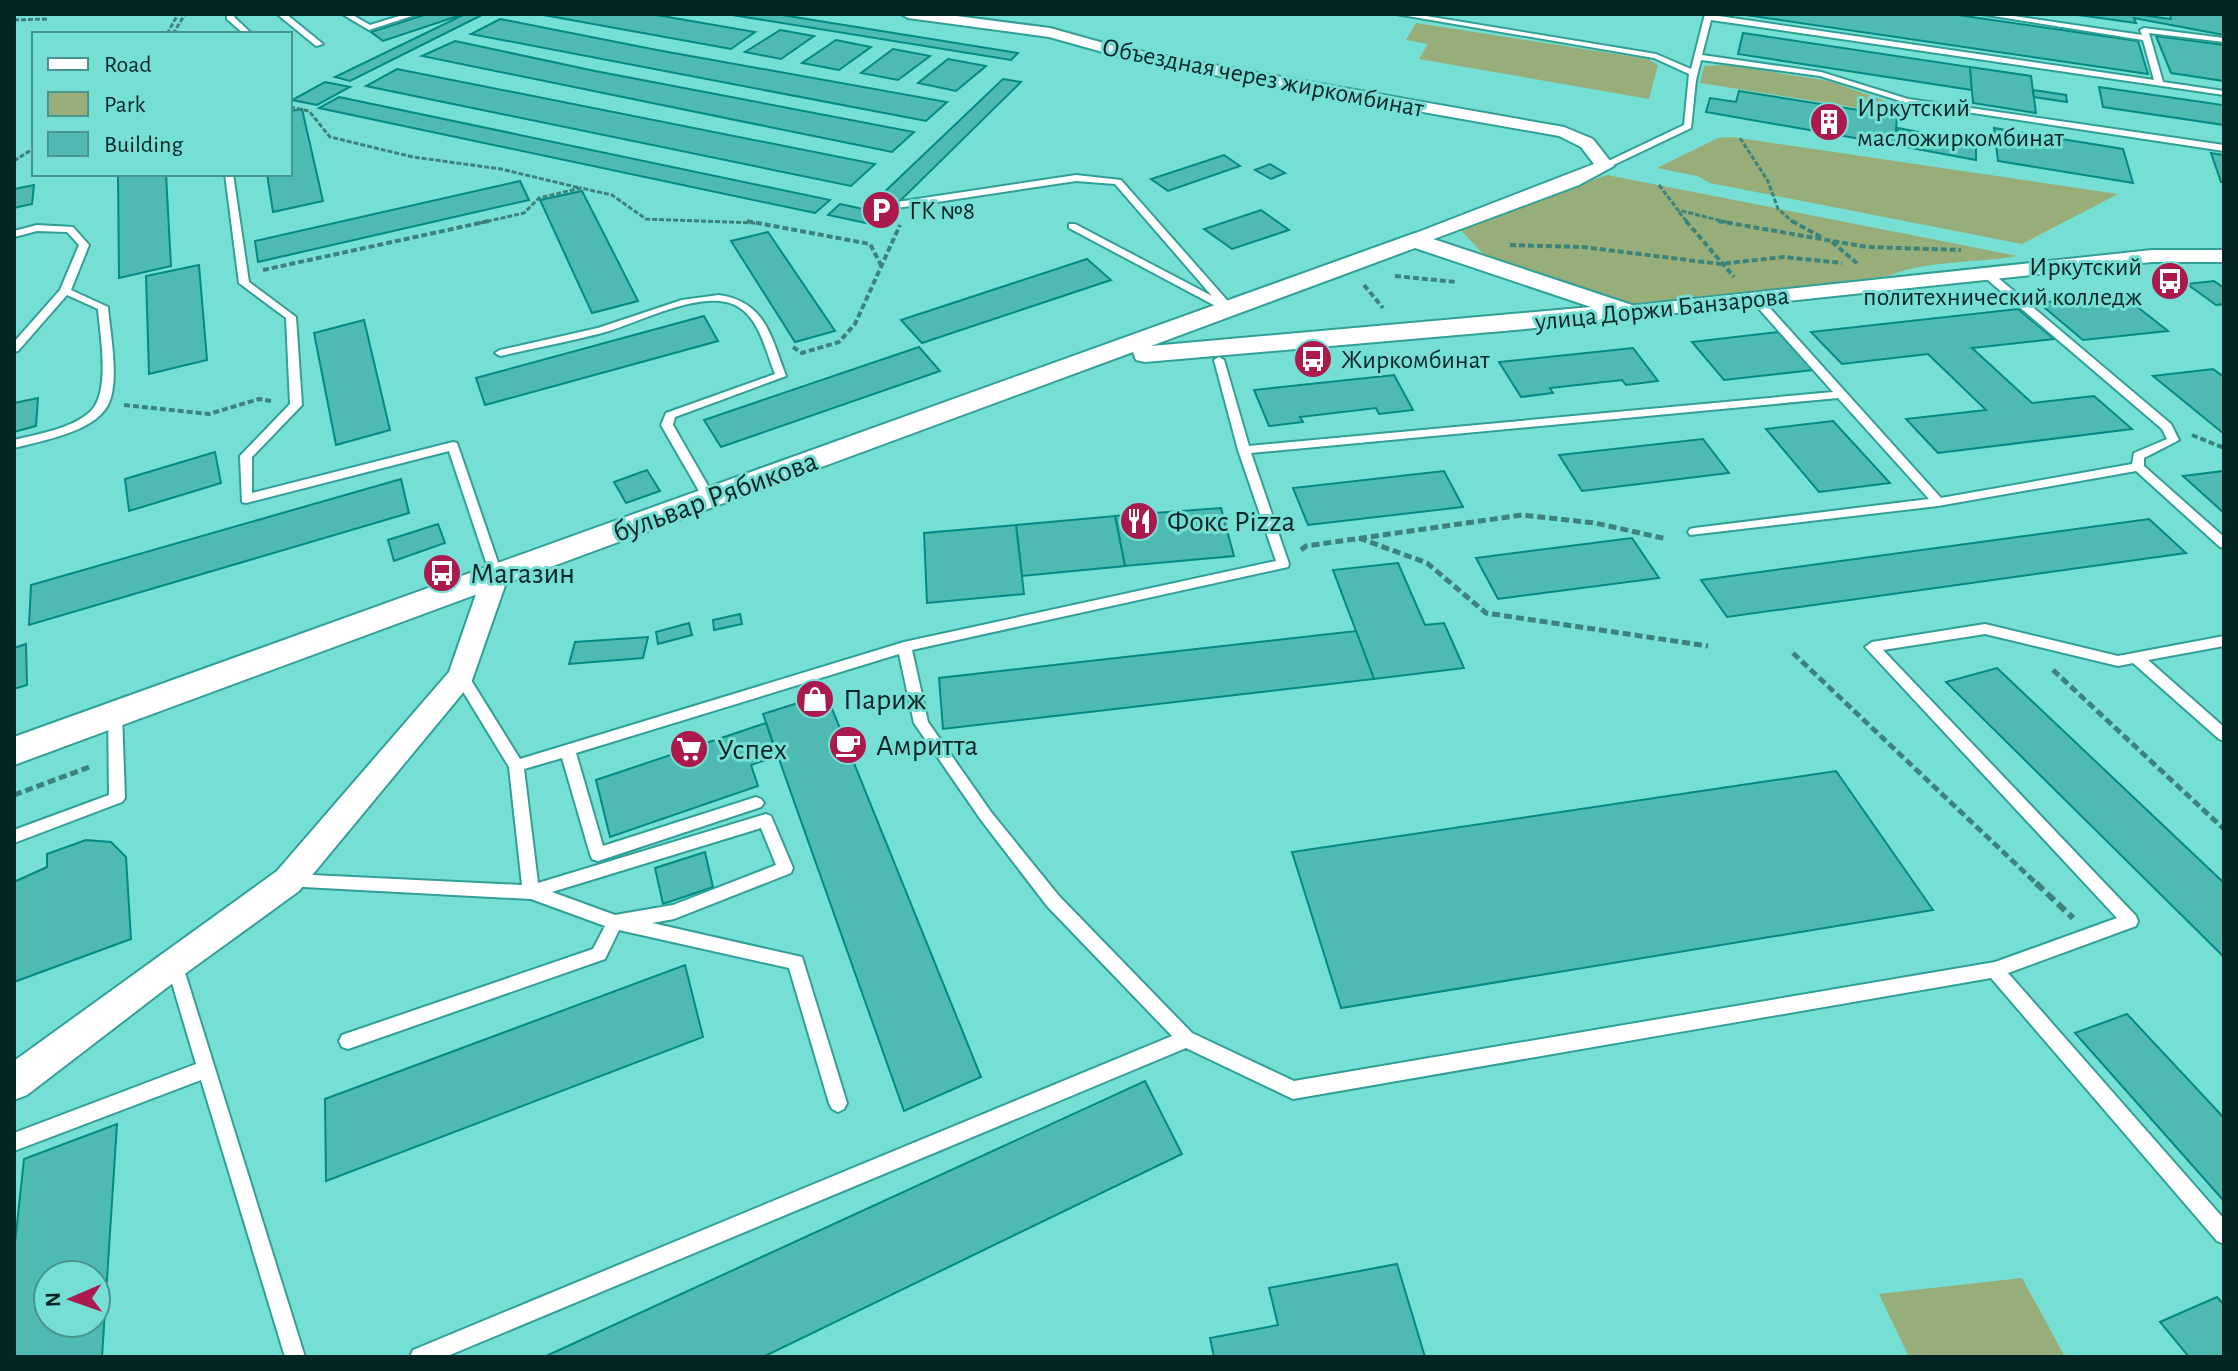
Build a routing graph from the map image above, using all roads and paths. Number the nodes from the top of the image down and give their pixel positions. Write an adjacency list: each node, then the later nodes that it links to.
1 (178, 14): 13 (path)
2 (185, 14): 14 (path)
3 (231, 14): 15 (lane)
4 (281, 14): 18 (lane)
5 (346, 14): 6 (lane)
6 (414, 14)
7 (908, 14): 28 (street, Объездная через жиркомбинат)
8 (1400, 14): 20 (lane)
9 (1985, 14): 16 (lane)
10 (1709, 16): 19 (lane); 21 (lane)
11 (47, 19): 12 (path)
12 (14, 20)
13 (168, 32)
14 (174, 32)
15 (246, 32)
16 (2146, 38): 17 (lane); 21 (lane)
17 (2224, 40)
18 (319, 44)
19 (1697, 57): 20 (lane); 25 (lane)
20 (1693, 73): 28 (lane)
21 (2159, 83): 22 (lane)
22 (2224, 93)
23 (292, 107): 31 (path)
24 (1740, 138): 37 (path)
25 (2224, 148)
26 (32, 149): 27 (path)
27 (14, 161)
28 (1605, 166): 36 (street, бульвар Рябикова)
29 (229, 176): 46 (lane)
30 (1659, 185): 33 (path)
31 (581, 188): 42 (path); 46 (path)
32 (884, 207): 42 (path); 51 (lane)
33 (1678, 210): 37 (path); 41 (path)
34 (1072, 226): 51 (lane)
35 (14, 234): 49 (lane)
36 (1415, 240): 51 (street, бульвар Рябикова); 52 (street)
37 (1829, 241): 39 (path); 43 (path)
38 (1504, 245): 41 (path)
39 (1962, 250)
40 (2224, 256): 45 (street, улица Доржи Банзарова)
41 (1720, 264): 43 (path); 48 (path)
42 (881, 265): 54 (path)
43 (1859, 265): 44 (path)
44 (1867, 271)
45 (1986, 273): 50 (street, улица Доржи Банзарова); 64 (lane)
46 (242, 274): 61 (lane)
47 (1358, 278): 53 (path)
48 (1739, 283)
49 (65, 291): 55 (lane); 60 (lane)
50 (1756, 299): 52 (street, улица Доржи Банзарова); 59 (lane)
51 (1229, 309): 57 (street, бульвар Рябикова)
52 (1629, 312): 53 (street, улица Доржи Банзарова)
53 (1403, 331): 57 (street, улица Доржи Банзарова)
54 (768, 344): 56 (lane); 65 (lane)
55 (14, 349)
56 (500, 353)
57 (1100, 357): 65 (street, бульвар Рябикова)
58 (1219, 360): 63 (lane)
59 (1842, 394): 63 (lane); 66 (lane)
60 (105, 403): 61 (path); 62 (lane)
61 (296, 405): 72 (lane)
62 (14, 444)
63 (1244, 450): 71 (lane)
64 (2138, 467): 66 (lane); 70 (lane)
65 (709, 498): 72 (street, бульвар Рябикова)
66 (1938, 502): 67 (lane)
67 (1694, 532)
68 (1357, 537): 69 (path); 71 (path); 75 (path)
69 (1667, 539)
70 (2224, 544)
71 (1283, 564): 76 (lane)
72 (496, 574): 79 (street); 80 (street, бульвар Рябикова)
73 (2017, 637): 78 (lane); 88 (path); 93 (lane)
74 (2224, 641): 78 (lane)
75 (1708, 646)
76 (904, 647): 82 (lane); 96 (lane)
77 (1793, 653): 93 (path)
78 (2136, 658): 81 (lane)
79 (461, 676): 85 (lane); 90 (street)
80 (115, 714): 83 (street, бульвар Рябикова); 89 (lane)
81 (2224, 735)
82 (567, 749): 85 (lane); 87 (lane)
83 (14, 751)
84 (105, 761): 86 (path)
85 (516, 766): 91 (lane)
86 (14, 795)
87 (756, 803)
88 (2224, 829)
89 (14, 837)
90 (288, 881): 91 (lane); 94 (street)
91 (531, 892): 92 (lane); 92 (lane)
92 (615, 922): 97 (lane); 100 (lane)
93 (2091, 936): 95 (lane)
94 (174, 962): 98 (lane); 99 (street)
95 (1995, 970): 96 (lane); 102 (lane)
96 (1186, 1039): 104 (lane)
97 (348, 1041)
98 (207, 1069): 101 (lane); 103 (lane)
99 (14, 1083)
100 (838, 1103)
101 (14, 1142)
102 (2224, 1234)
103 (295, 1357)
104 (420, 1357)

